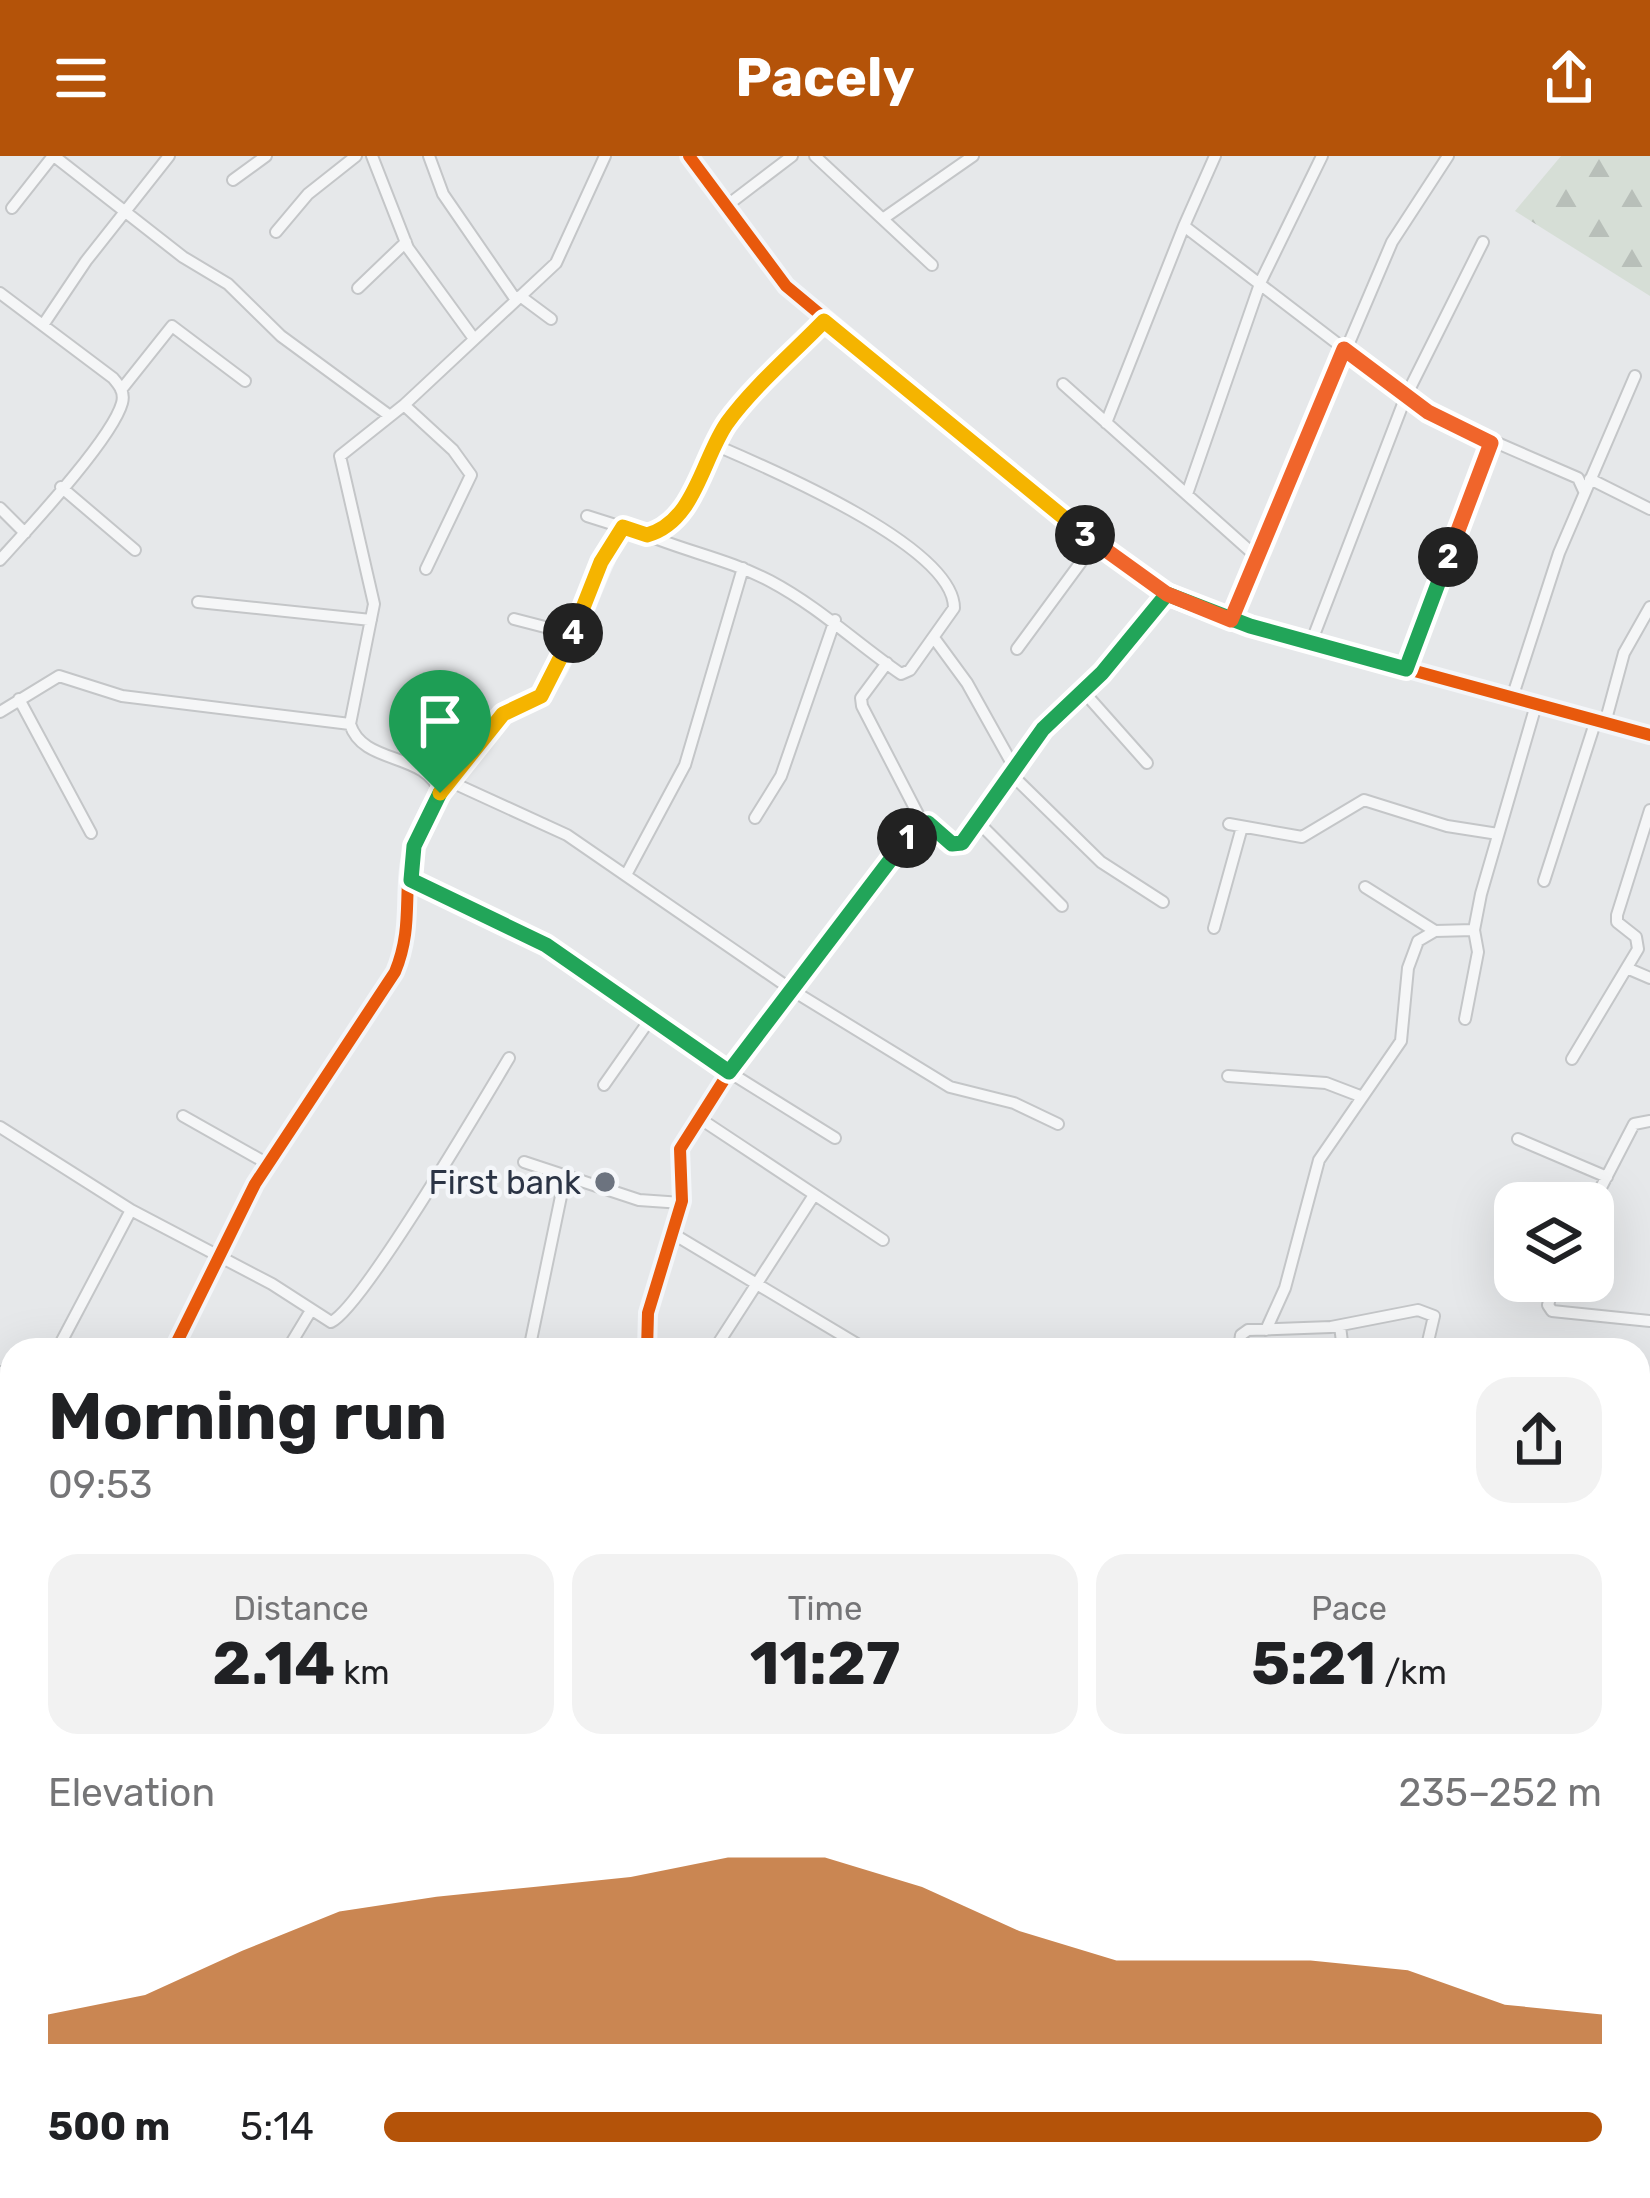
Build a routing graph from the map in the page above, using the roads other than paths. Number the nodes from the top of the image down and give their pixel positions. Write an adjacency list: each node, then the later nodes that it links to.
1 (54, 156): 17 (street); 18 (street)
2 (170, 156): 18 (street)
3 (266, 156): 15 (street)
4 (356, 156): 21 (street)
5 (372, 156): 22 (street)
6 (429, 156): 28 (street)
7 (605, 156): 28 (street)
8 (689, 156): 16 (street)
9 (792, 156): 16 (street)
10 (815, 156): 19 (street)
11 (974, 156): 19 (street)
12 (1215, 156): 20 (street)
13 (1322, 156): 26 (street)
14 (1448, 156): 33 (street)
15 (233, 181)
16 (725, 207): 30 (street)
17 (12, 208)
18 (125, 211): 31 (street); 40 (street)
19 (884, 218): 24 (street)
20 (1184, 226): 26 (street); 41 (street)
21 (276, 232)
22 (406, 242): 25 (street); 32 (street)
23 (1483, 242): 38 (street)
24 (932, 265)
25 (358, 288)
26 (1262, 288): 33 (street); 46 (street)
27 (0, 293): 31 (street)
28 (518, 298): 29 (street); 32 (street)
29 (550, 319)
30 (824, 321): 43 (street); 53 (street)
31 (43, 325): 37 (street)
32 (472, 336): 39 (street)
33 (1344, 349): 38 (street); 55 (street)
34 (1635, 376): 44 (street)
35 (245, 381): 37 (street)
36 (1063, 385): 41 (street)
37 (121, 390): 45 (street)
38 (1406, 396): 42 (street); 68 (street)
39 (404, 405): 40 (street); 58 (street)
40 (390, 416): 62 (street)
41 (1106, 423): 46 (street)
42 (1491, 443): 44 (street); 71 (street)
43 (716, 445): 52 (street); 67 (street)
44 (1586, 480): 48 (street); 74 (street)
45 (61, 487): 51 (street); 54 (street)
46 (1187, 494): 55 (street)
47 (0, 508): 51 (street)
48 (1650, 508)
49 (587, 516): 50 (street)
50 (623, 527): 52 (street); 66 (street)
51 (25, 533): 56 (street)
52 (647, 535): 57 (street)
53 (1095, 543): 59 (street); 69 (street)
54 (135, 550)
55 (1259, 559): 65 (street)
56 (0, 560)
57 (743, 568): 64 (street); 90 (street)
58 (425, 569)
59 (1167, 594): 65 (street); 72 (street)
60 (198, 602): 62 (street)
61 (1650, 607): 77 (street)
62 (371, 620): 78 (street)
63 (514, 620): 66 (street)
64 (835, 620): 70 (street); 85 (street)
65 (1231, 620): 68 (street)
66 (572, 634): 82 (street)
67 (934, 638): 70 (street); 81 (street)
68 (1311, 643): 71 (street)
69 (1017, 649)
70 (887, 663): 87 (street)
71 (1406, 669): 74 (street)
72 (1083, 691): 80 (street); 81 (street)
73 (19, 698): 76 (street); 78 (street); 88 (street)
74 (1512, 698): 75 (street)
75 (1536, 705): 77 (street); 89 (street)
76 (0, 712)
77 (1601, 722): 79 (street); 92 (street)
78 (350, 724): 83 (street)
79 (1650, 735)
80 (1147, 763)
81 (1013, 771): 86 (street); 94 (street)
82 (449, 781): 83 (street); 90 (street)
83 (440, 793): 91 (street)
84 (1650, 810): 99 (street)
85 (755, 818)
86 (978, 822): 87 (street); 95 (street)
87 (922, 823): 101 (street)
88 (92, 833)
89 (1498, 834): 96 (street); 97 (street)
90 (626, 875): 101 (street)
91 (411, 880): 102 (street); 118 (street)
92 (1544, 880)
93 (1366, 886): 98 (street)
94 (1163, 902)
95 (1062, 906)
96 (1214, 928)
97 (1474, 930): 98 (street); 103 (street)
98 (1436, 931): 109 (street)
99 (1629, 969): 100 (street); 105 (street)
100 (1650, 979)
101 (795, 992): 106 (street); 113 (street)
102 (651, 1018): 106 (street); 108 (street)
103 (1465, 1018)
104 (509, 1058): 130 (street)
105 (1572, 1059)
106 (729, 1072): 111 (street); 115 (street)
107 (1228, 1076): 109 (street)
108 (604, 1084)
109 (1360, 1096): 133 (street)
110 (183, 1116): 118 (street)
111 (699, 1118): 122 (street); 123 (street)
112 (1650, 1121): 120 (street)
113 (1058, 1124)
114 (0, 1127): 124 (street)
115 (835, 1138)
116 (1518, 1139): 120 (street)
117 (524, 1162): 119 (street)
118 (268, 1164): 127 (street)
119 (565, 1177): 123 (street); 137 (street)
120 (1607, 1177): 121 (street)
121 (1604, 1182)
122 (814, 1195): 126 (street); 128 (street)
123 (682, 1203): 125 (street)
124 (131, 1210): 127 (street); 134 (street)
125 (674, 1235): 128 (street); 138 (street)
126 (883, 1240)
127 (215, 1256): 130 (street); 135 (street)
128 (756, 1283): 139 (street); 140 (street)
129 (1549, 1302): 131 (street)
130 (310, 1312): 136 (street)
131 (1650, 1321)
132 (1340, 1326): 133 (street); 142 (street); 143 (street)
133 (1266, 1330): 141 (street)
134 (63, 1338)
135 (177, 1338)
136 (294, 1338)
137 (531, 1338)
138 (647, 1338)
139 (722, 1338)
140 (847, 1338)
141 (1240, 1338)
142 (1342, 1338)
143 (1430, 1338)

